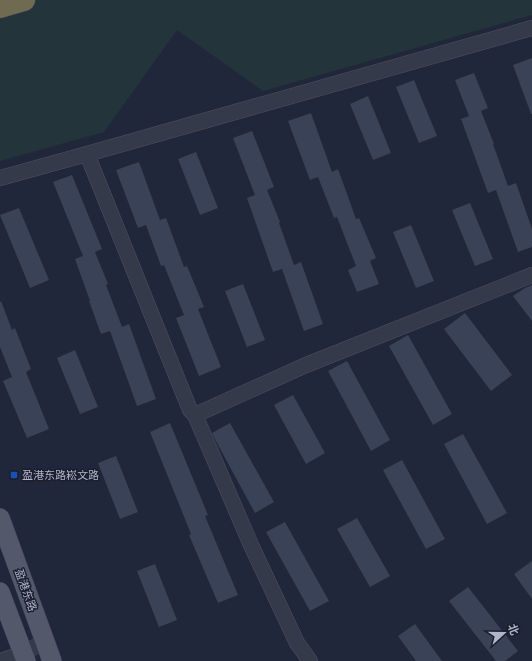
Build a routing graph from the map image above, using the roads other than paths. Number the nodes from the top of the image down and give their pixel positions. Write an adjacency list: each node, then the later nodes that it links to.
1 (24, 0): 2 (highway)
2 (0, 7)
3 (532, 28): 4 (street)
4 (87, 154): 5 (street); 7 (street)
5 (0, 178)
6 (532, 275): 7 (street)
7 (195, 415): 14 (street)
8 (0, 518): 10 (main road, 盈港东路)
9 (0, 592): 11 (main road)
10 (44, 642): 11 (street); 13 (main road, 盈港东路)
11 (24, 657): 12 (street)
12 (1, 661)
13 (52, 661)
14 (310, 661)

